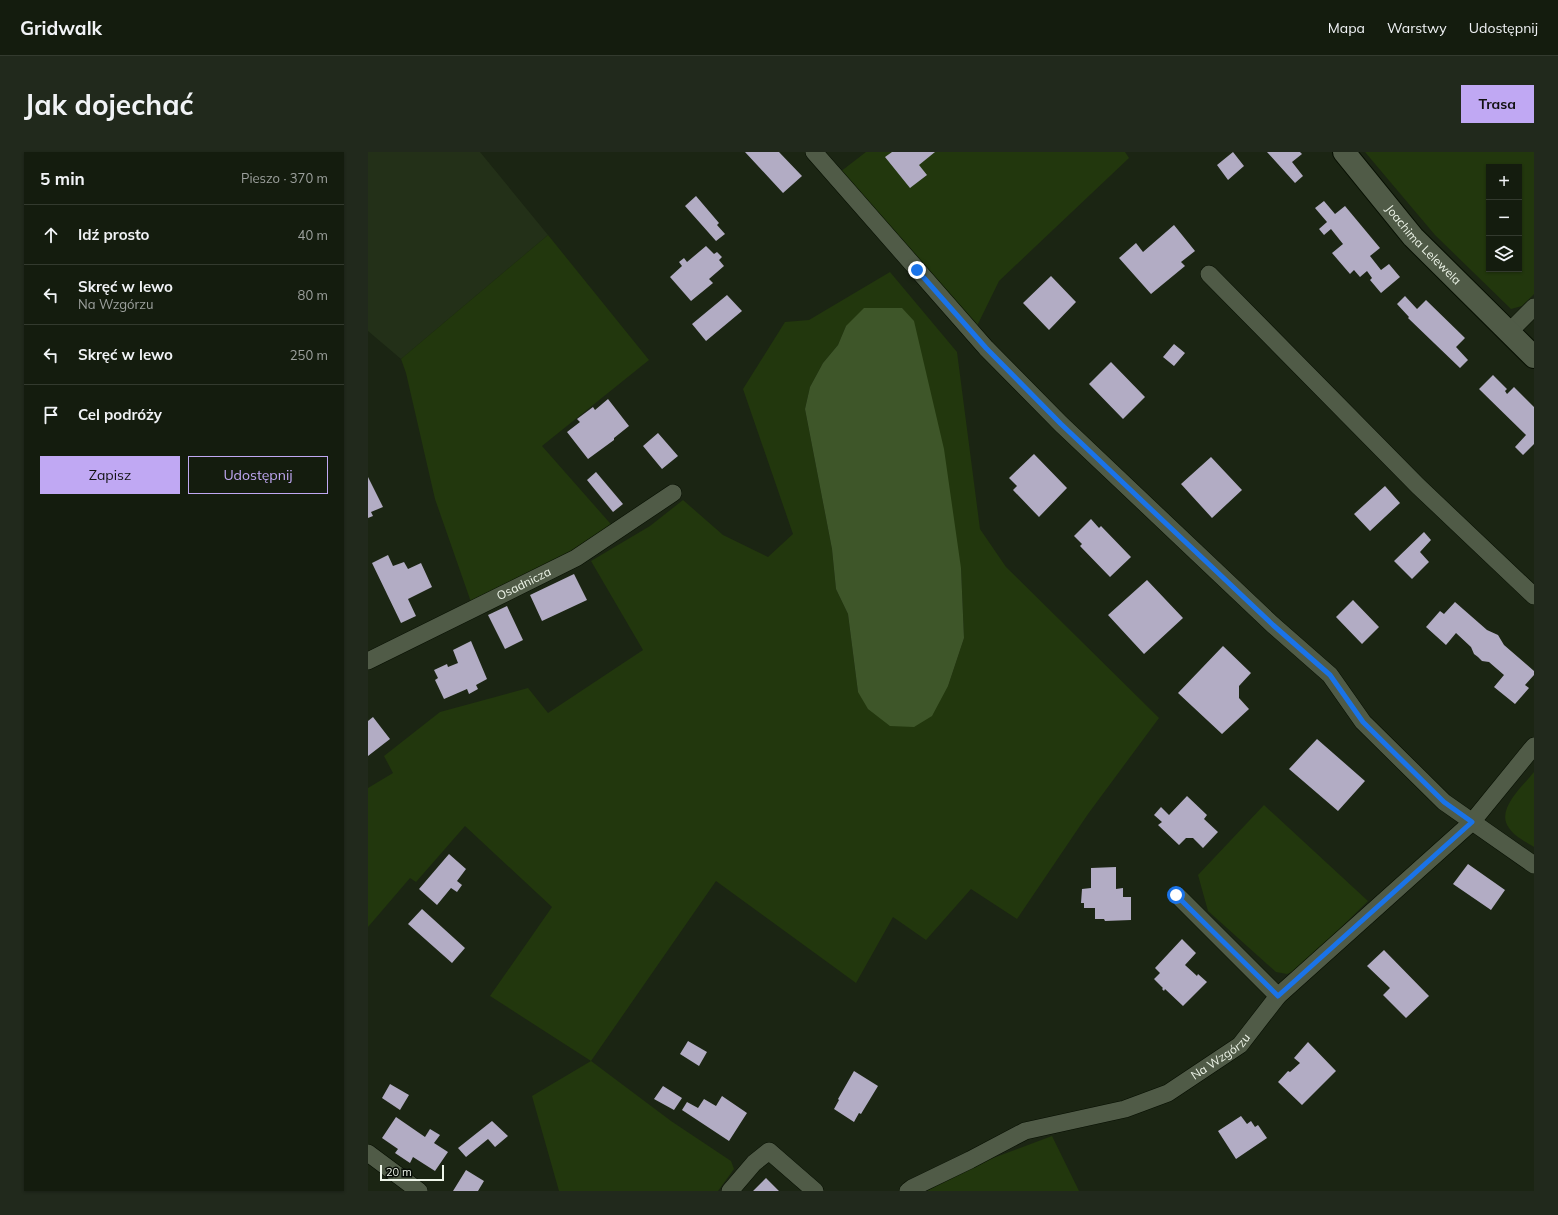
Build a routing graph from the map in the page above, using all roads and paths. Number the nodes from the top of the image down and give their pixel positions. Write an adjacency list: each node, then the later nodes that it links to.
1 (814, 152): 11 (street)
2 (1344, 152): 5 (street, Joachima Lelewela)
3 (1209, 274): 8 (street)
4 (1534, 307): 5 (street)
5 (1509, 332): 6 (street, Joachima Lelewela)
6 (1534, 357)
7 (672, 493): 9 (street, Osadnicza)
8 (1534, 596)
9 (368, 661)
10 (1534, 746): 11 (street, Na Wzgórzu)
11 (1472, 822): 12 (street); 14 (street, Na Wzgórzu)
12 (1534, 865)
13 (1176, 895): 14 (street)
14 (1278, 996): 19 (street, Na Wzgórzu)
15 (368, 1153): 16 (street)
16 (419, 1191)
17 (730, 1191): 18 (street)
18 (815, 1191)
19 (908, 1191)

